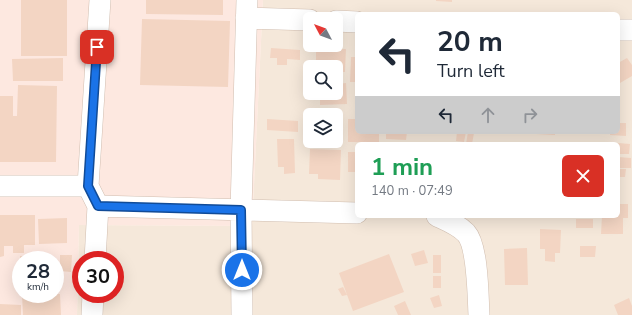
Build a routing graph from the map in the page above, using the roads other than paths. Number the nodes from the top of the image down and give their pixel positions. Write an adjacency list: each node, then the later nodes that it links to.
1 (100, 0): 9 (street)
2 (246, 9): 3 (street); 11 (street)
3 (303, 19)
4 (343, 21): 5 (street)
5 (355, 22)
6 (620, 30): 7 (street)
7 (632, 30)
8 (0, 186): 9 (street)
9 (88, 186): 10 (street)
10 (98, 206): 11 (street); 14 (street)
11 (241, 210): 12 (street); 17 (street)
12 (355, 213)
13 (442, 218): 18 (street)
14 (96, 251)
15 (93, 303): 16 (street)
16 (92, 315)
17 (242, 315)
18 (479, 315)

